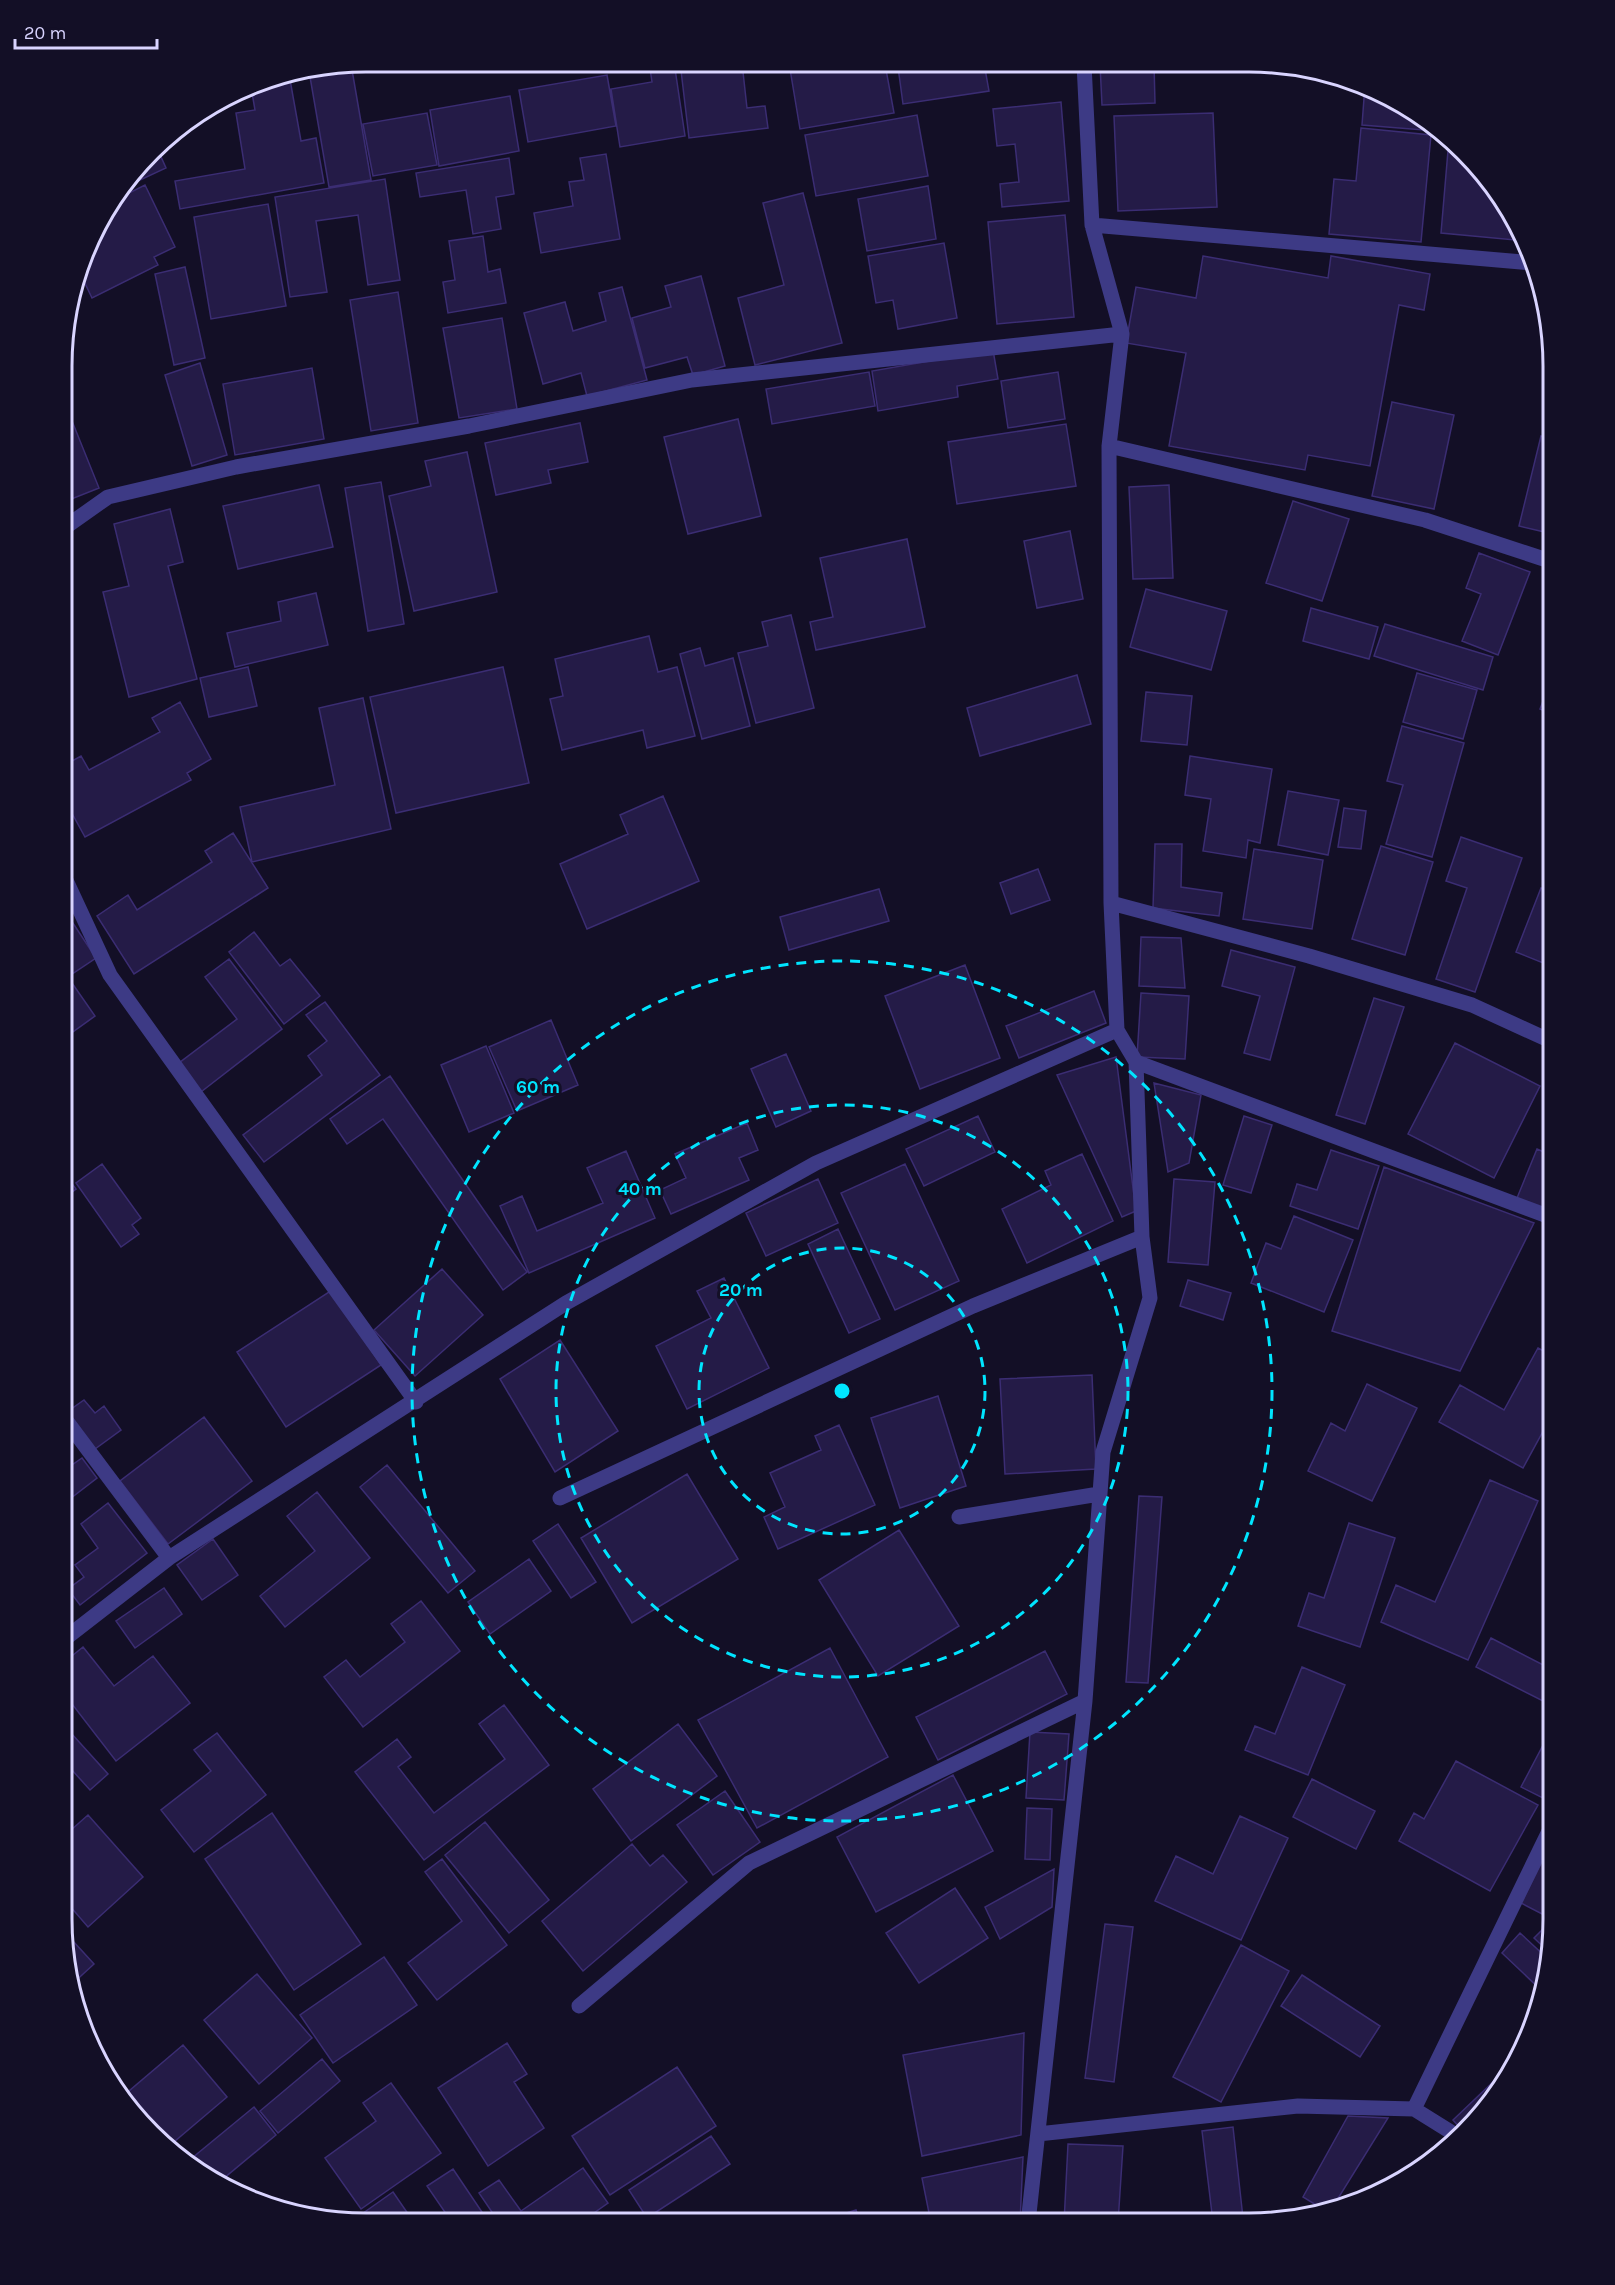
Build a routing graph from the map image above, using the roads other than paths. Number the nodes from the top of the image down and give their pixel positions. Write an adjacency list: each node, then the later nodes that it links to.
1 (1084, 72): 2 (street)
2 (1092, 225): 3 (street); 4 (street)
3 (1524, 262)
4 (1122, 334): 5 (street); 6 (street)
5 (1109, 446): 7 (street); 9 (street)
6 (72, 522)
7 (1543, 559)
8 (72, 893): 15 (street)
9 (1111, 903): 10 (street); 11 (street)
10 (1117, 1030): 12 (street); 15 (street)
11 (1543, 1037)
12 (1136, 1062): 13 (street); 14 (street)
13 (1543, 1214)
14 (1142, 1238): 17 (street); 18 (street)
15 (416, 1402): 20 (street)
16 (72, 1429): 20 (street)
17 (1099, 1494): 19 (street); 22 (street)
18 (560, 1498)
19 (958, 1517)
20 (169, 1558): 21 (street)
21 (72, 1633)
22 (1084, 1701): 24 (street); 27 (street)
23 (1543, 1844): 25 (street)
24 (579, 2006)
25 (1414, 2109): 26 (street); 27 (street)
26 (1451, 2132)
27 (1038, 2134): 28 (street)
28 (1029, 2213)

